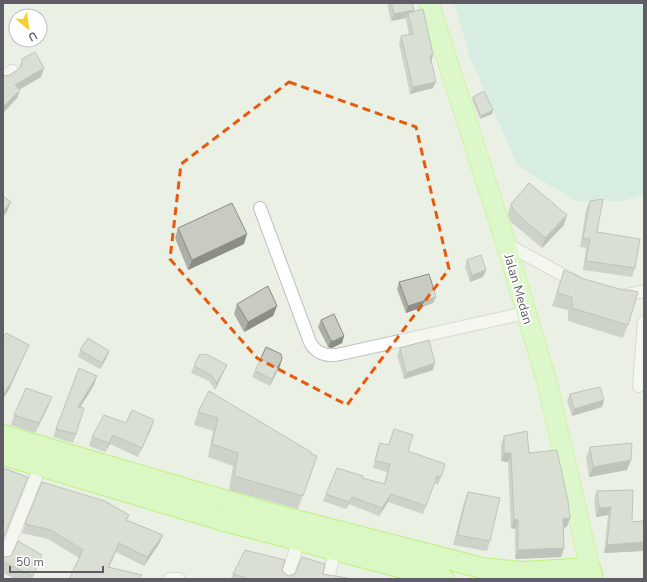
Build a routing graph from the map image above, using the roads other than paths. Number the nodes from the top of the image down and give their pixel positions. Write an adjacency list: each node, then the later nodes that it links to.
1 (429, 3): 3 (main road, Jalan Medan)
2 (260, 208): 7 (street)
3 (506, 244): 4 (street); 7 (main road, Jalan Medan)
4 (588, 287)
5 (644, 291): 6 (street)
6 (611, 294)
7 (525, 313): 16 (main road, Jalan Medan)
8 (644, 322): 9 (street)
9 (639, 386)
10 (3, 435): 16 (highway)
11 (3, 455): 12 (highway)
12 (40, 467): 13 (highway); 15 (street)
13 (299, 542): 14 (highway); 19 (street)
14 (335, 551): 20 (street); 21 (highway)
15 (3, 560)
16 (591, 573)
17 (170, 579): 18 (street)
18 (179, 579)
19 (286, 579)
20 (328, 579)
21 (444, 579)

